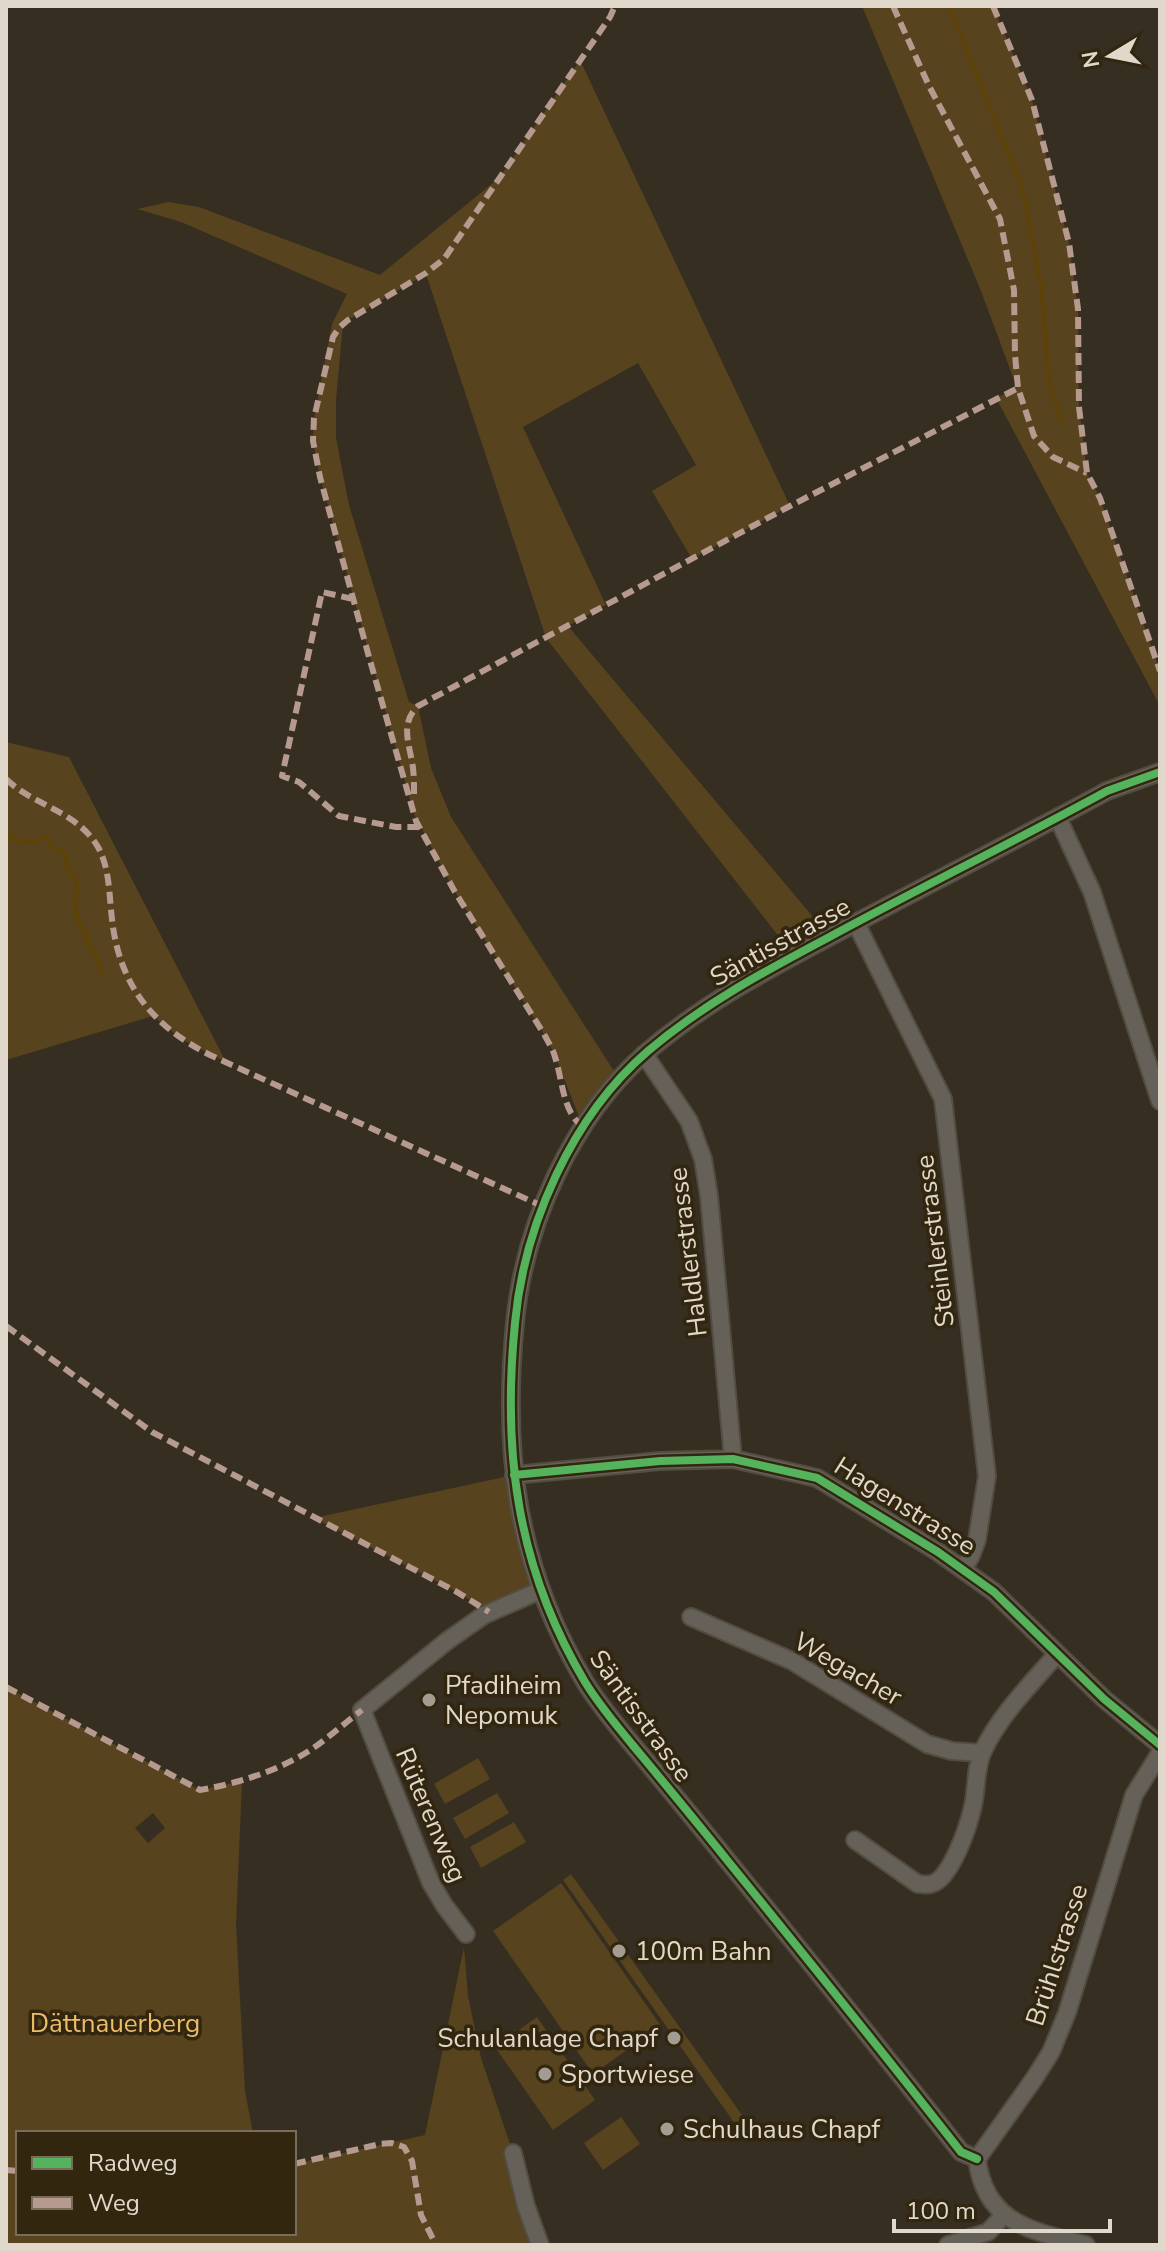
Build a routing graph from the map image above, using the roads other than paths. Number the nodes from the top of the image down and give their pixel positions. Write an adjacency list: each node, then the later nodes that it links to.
1 (1160, 772): 2 (street, Säntisstrasse)
2 (1058, 818): 3 (street, Säntisstrasse); 5 (street)
3 (856, 923): 4 (street, Säntisstrasse); 8 (street, Steinlerstrasse)
4 (644, 1054): 6 (street, Haldlerstrasse); 7 (street, Säntisstrasse)
5 (1160, 1101)
6 (733, 1459): 7 (street, Hagenstrasse); 8 (street, Hagenstrasse)
7 (514, 1475): 9 (street, Säntisstrasse)
8 (963, 1569): 11 (street, Hagenstrasse)
9 (541, 1590): 16 (street, Rüterenweg); 18 (street, Säntisstrasse)
10 (691, 1617): 13 (street, Wegacher)
11 (1057, 1654): 12 (street, Hagenstrasse); 13 (street)
12 (1160, 1745)
13 (982, 1753): 15 (street)
14 (1160, 1753): 18 (street, Brühlstrasse)
15 (855, 1840)
16 (466, 1934)
17 (513, 2153): 20 (street)
18 (977, 2159): 19 (street)
19 (1005, 2214): 21 (street); 22 (street)
20 (540, 2245)
21 (948, 2245)
22 (1086, 2245)

